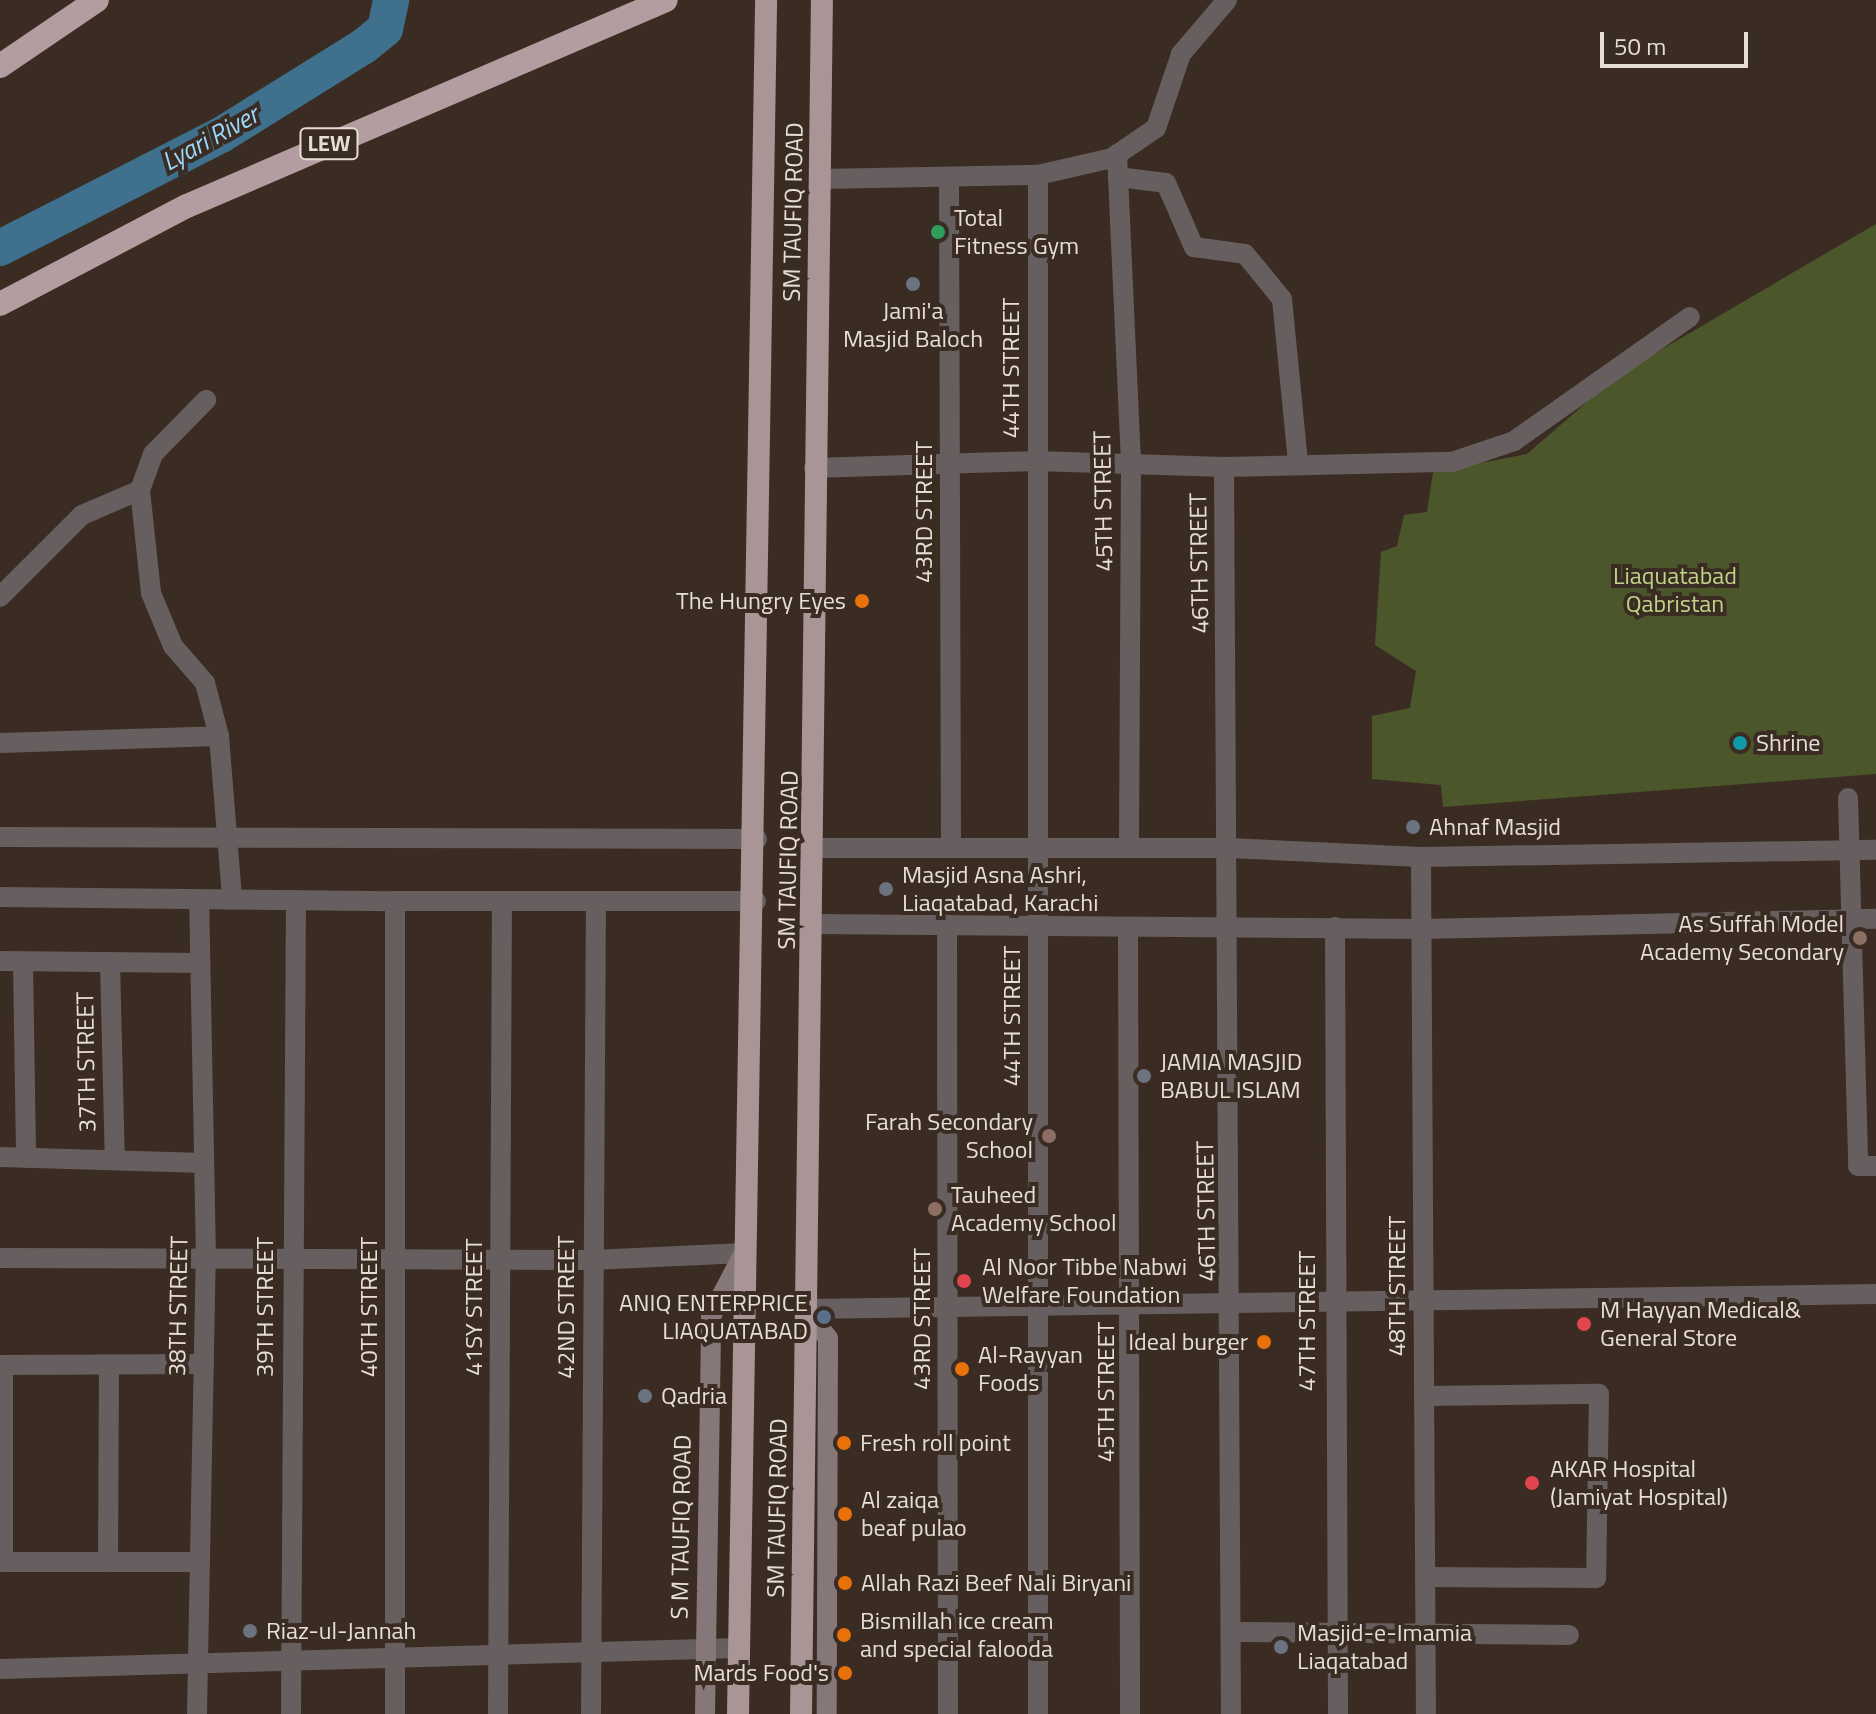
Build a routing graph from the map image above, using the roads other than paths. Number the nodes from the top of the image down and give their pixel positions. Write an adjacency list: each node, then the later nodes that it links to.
1 (97, 0): 6 (highway)
2 (666, 0): 12 (highway, LEW)
3 (1227, 0): 7 (street)
4 (822, 3): 11 (highway, SM TAUFIQ ROAD)
5 (766, 6): 27 (highway)
6 (0, 66)
7 (1117, 154): 8 (street); 10 (street, 45TH STREET)
8 (1038, 175): 9 (street); 15 (street, 44TH STREET)
9 (949, 177): 11 (street); 16 (street, 43RD STREET)
10 (1118, 177): 17 (street); 18 (street, 45TH STREET)
11 (821, 179): 20 (highway, SM TAUFIQ ROAD)
12 (0, 304)
13 (1690, 317): 17 (street)
14 (206, 400): 21 (street)
15 (1036, 461): 16 (street); 18 (street); 30 (street, 44TH STREET)
16 (949, 463): 20 (street); 29 (street, 43RD STREET)
17 (1298, 463): 19 (street)
18 (1131, 464): 19 (street); 31 (street, 45TH STREET)
19 (1224, 467): 33 (street, 46TH STREET)
20 (814, 468): 32 (highway, SM TAUFIQ ROAD)
21 (140, 490): 22 (street); 23 (street)
22 (0, 597)
23 (219, 736): 24 (street); 28 (street)
24 (0, 743)
25 (1848, 798): 35 (street)
26 (0, 837): 28 (street)
27 (757, 839): 28 (street); 44 (highway)
28 (230, 842): 39 (street)
29 (951, 846): 30 (street); 32 (street)
30 (1040, 847): 31 (street); 49 (street, 44TH STREET)
31 (1129, 847): 33 (street)
32 (815, 848): 47 (highway, SM TAUFIQ ROAD)
33 (1229, 848): 36 (street); 52 (street, 46TH STREET)
34 (1876, 850): 35 (street)
35 (1845, 851): 36 (street); 46 (street)
36 (1421, 857): 53 (street, 48TH STREET)
37 (0, 897): 38 (street)
38 (199, 899): 39 (street); 57 (street, 38TH STREET)
39 (232, 899): 40 (street)
40 (296, 900): 41 (street); 65 (street, 39TH STREET)
41 (395, 901): 42 (street); 67 (street, 40TH STREET)
42 (502, 901): 43 (street); 68 (street, 41SY STREET)
43 (596, 901): 44 (street); 69 (street, 42ND STREET)
44 (756, 901): 63 (highway)
45 (1876, 919): 46 (street)
46 (1848, 921): 53 (street); 62 (street)
47 (814, 924): 48 (street); 76 (highway, SM TAUFIQ ROAD)
48 (947, 924): 49 (street); 77 (street, 43RD STREET)
49 (1039, 925): 50 (street); 75 (street, 44TH STREET)
50 (1128, 927): 52 (street); 74 (street, 45TH STREET)
51 (1335, 927): 52 (street); 53 (street); 72 (street, 47TH STREET)
52 (1230, 928): 73 (street, 46TH STREET)
53 (1422, 929): 71 (street, 48TH STREET)
54 (0, 961): 55 (street)
55 (23, 962): 56 (street); 59 (street)
56 (110, 962): 57 (street); 60 (street, 37TH STREET)
57 (200, 963): 61 (street, 38TH STREET)
58 (0, 1157): 59 (street)
59 (26, 1158): 60 (street)
60 (115, 1160): 61 (street)
61 (204, 1163): 64 (street, 38TH STREET)
62 (1876, 1166)
63 (744, 1253): 69 (street); 90 (highway); 91 (main road, S M TAUFIQ ROAD)
64 (206, 1257): 65 (street); 66 (street); 78 (street, 38TH STREET)
65 (290, 1257): 67 (street); 95 (street, 39TH STREET)
66 (0, 1258)
67 (395, 1258): 68 (street); 94 (street, 40TH STREET)
68 (500, 1259): 69 (street); 93 (street, 41SY STREET)
69 (592, 1260): 92 (street, 42ND STREET)
70 (1876, 1294): 71 (street)
71 (1423, 1303): 72 (street); 81 (street, 48TH STREET)
72 (1332, 1305): 73 (street); 86 (street, 47TH STREET)
73 (1233, 1306): 74 (street); 87 (street, 46TH STREET)
74 (1132, 1307): 75 (street); 109 (street, 45TH STREET)
75 (1037, 1308): 77 (street); 108 (street, 44TH STREET)
76 (805, 1309): 77 (street); 105 (highway, SM TAUFIQ ROAD); 106 (main road)
77 (949, 1309): 107 (street, 43RD STREET)
78 (204, 1364): 80 (street); 84 (street, 38TH STREET)
79 (2, 1365): 80 (street); 82 (street)
80 (109, 1365): 83 (street)
81 (1424, 1396): 85 (street, 48TH STREET); 85 (street)
82 (2, 1562): 83 (street)
83 (108, 1562): 84 (street)
84 (199, 1562): 96 (street, 38TH STREET)
85 (1425, 1577): 88 (street, 48TH STREET)
86 (1336, 1631): 87 (street); 88 (street); 111 (street, 47TH STREET)
87 (1232, 1632): 110 (street, 46TH STREET)
88 (1425, 1634): 89 (street); 112 (street, 48TH STREET)
89 (1569, 1635)
90 (740, 1648): 91 (street); 104 (highway)
91 (705, 1649): 92 (street); 103 (main road, S M TAUFIQ ROAD)
92 (591, 1652): 93 (street); 102 (street, 42ND STREET)
93 (498, 1653): 94 (street); 101 (street, 41SY STREET)
94 (394, 1654): 95 (street); 100 (street, 40TH STREET)
95 (291, 1663): 96 (street); 99 (street, 39TH STREET)
96 (197, 1665): 97 (street); 98 (street, 38TH STREET)
97 (0, 1669)
98 (197, 1714)
99 (291, 1714)
100 (395, 1714)
101 (498, 1714)
102 (591, 1714)
103 (705, 1714)
104 (738, 1714)
105 (801, 1714)
106 (827, 1714)
107 (948, 1714)
108 (1038, 1714)
109 (1130, 1714)
110 (1231, 1714)
111 (1338, 1714)
112 (1426, 1714)

